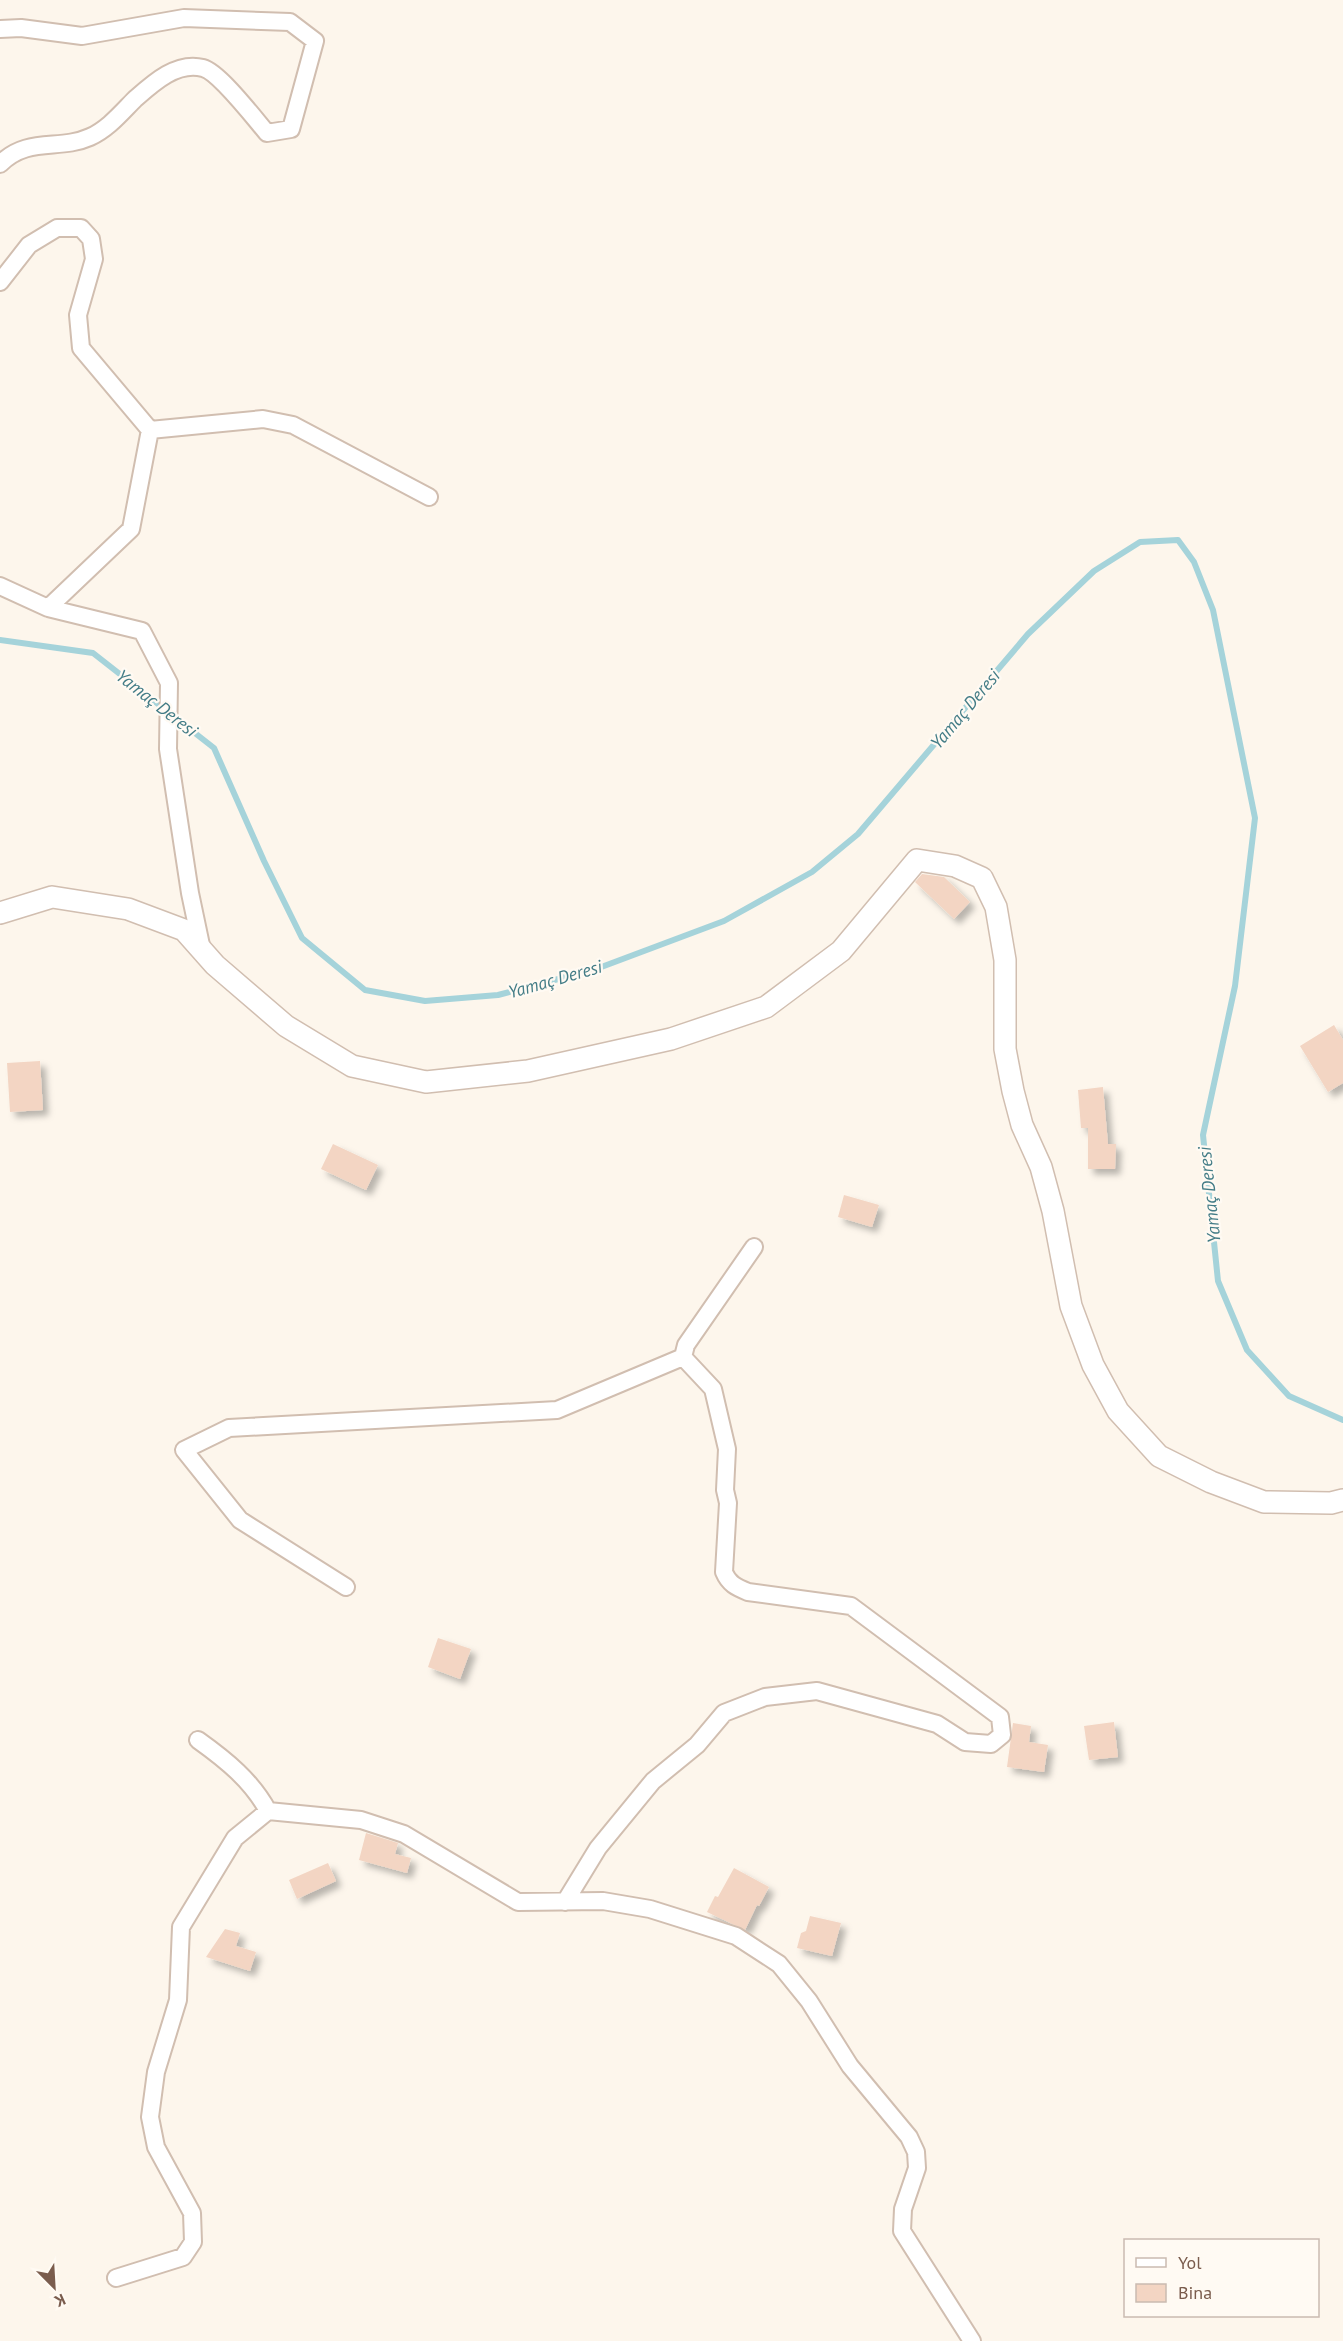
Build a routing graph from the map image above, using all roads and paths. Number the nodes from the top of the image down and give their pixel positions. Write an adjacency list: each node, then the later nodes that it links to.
1 (0, 29): 2 (street)
2 (0, 164)
3 (0, 282): 4 (street)
4 (150, 430): 5 (street); 7 (street)
5 (429, 497)
6 (0, 586): 7 (street)
7 (48, 608): 9 (street)
8 (0, 913): 9 (street)
9 (202, 951): 12 (street)
10 (754, 1247): 11 (street)
11 (683, 1357): 13 (street); 16 (street)
12 (1343, 1500)
13 (346, 1587)
14 (198, 1740): 15 (street)
15 (268, 1811): 16 (street); 17 (street)
16 (565, 1902): 18 (street)
17 (116, 2278)
18 (972, 2341)

